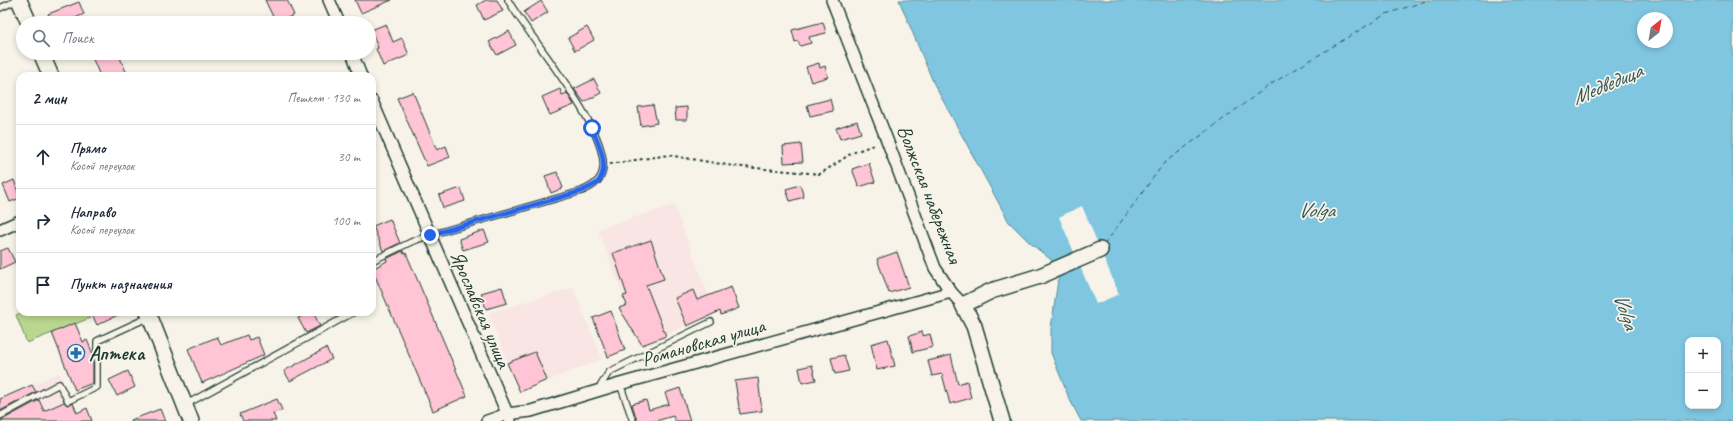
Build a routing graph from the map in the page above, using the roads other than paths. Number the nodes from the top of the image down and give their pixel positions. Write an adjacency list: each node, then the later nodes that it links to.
1 (19, 0): 5 (lane); 6 (street)
2 (329, 0): 7 (street)
3 (508, 0): 15 (lane)
4 (832, 0): 18 (street, Волжская набережная)
5 (0, 8)
6 (26, 16)
7 (336, 16)
8 (44, 60): 10 (street)
9 (355, 60): 11 (street)
10 (49, 72)
11 (359, 72)
12 (376, 110): 15 (street, Ярославская улица)
13 (16, 223): 14 (street)
14 (0, 230)
15 (430, 235): 17 (lane); 28 (street, Ярославская улица)
16 (1100, 250): 19 (street)
17 (376, 259)
18 (951, 292): 19 (street, Волжская набережная); 24 (street, Романовская улица)
19 (963, 305): 32 (street, Волжская набережная)
20 (145, 316): 27 (lane)
21 (150, 316): 26 (street)
22 (347, 316): 26 (lane)
23 (711, 322): 25 (lane)
24 (624, 382): 25 (street, Романовская улица); 31 (lane)
25 (598, 390): 28 (street, Романовская улица)
26 (185, 405): 29 (street)
27 (0, 416)
28 (508, 417): 30 (street, Романовская улица)
29 (191, 421)
30 (487, 421)
31 (633, 421)
32 (1002, 421)

